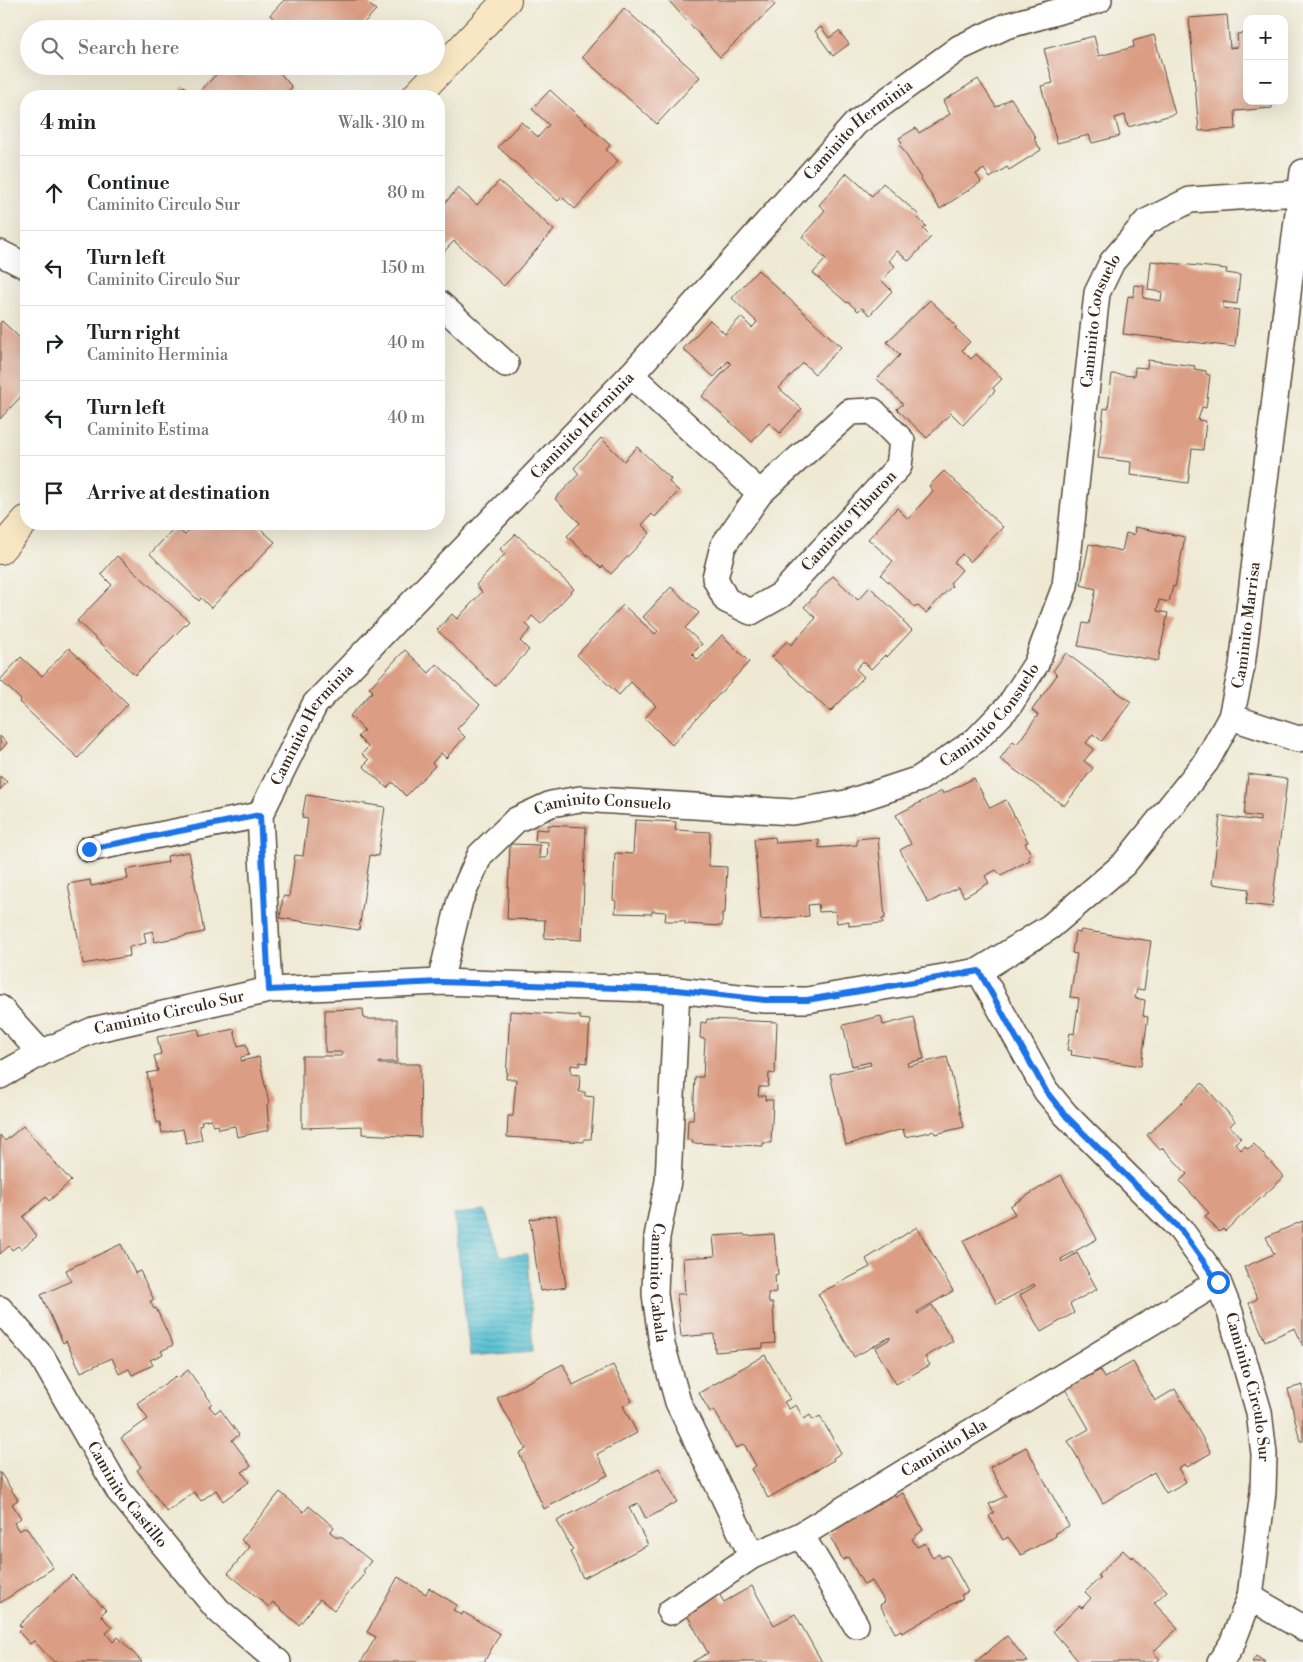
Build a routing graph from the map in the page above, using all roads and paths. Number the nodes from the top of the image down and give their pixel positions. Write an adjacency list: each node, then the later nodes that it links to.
1 (508, 0): 3 (main road)
2 (1099, 0): 11 (street, Caminito Herminia)
3 (445, 66)
4 (436, 75): 5 (main road)
5 (422, 90)
6 (1302, 182): 15 (street, Caminito Marrisa); 20 (street, Caminito Consuelo)
7 (0, 252): 8 (street)
8 (20, 263)
9 (445, 308): 10 (street)
10 (506, 364)
11 (631, 375): 12 (street); 17 (street, Caminito Herminia)
12 (760, 493): 12 (street, Caminito Tiburon)
13 (20, 527): 14 (main road)
14 (0, 550)
15 (1231, 716): 16 (street); 19 (street, Caminito Marrisa)
16 (1303, 738)
17 (260, 815): 18 (street); 21 (street, Caminito Herminia)
18 (89, 849)
19 (979, 971): 22 (street, Caminito Circulo Sur); 26 (street, Caminito Circulo Sur)
20 (440, 982): 21 (street, Caminito Circulo Sur); 22 (street, Caminito Circulo Sur)
21 (269, 990): 24 (street, Caminito Circulo Sur)
22 (677, 990): 29 (street, Caminito Cabala)
23 (0, 1008): 24 (street)
24 (41, 1053): 25 (street, Caminito Circulo Sur)
25 (0, 1076)
26 (1218, 1282): 28 (street, Caminito Isla); 30 (street, Caminito Circulo Sur)
27 (0, 1309): 34 (street, Caminito Castillo)
28 (801, 1535): 29 (street, Caminito Isla); 32 (street)
29 (752, 1556): 31 (street, Caminito Isla)
30 (1250, 1597): 33 (street); 35 (street, Caminito Circulo Sur)
31 (670, 1612)
32 (856, 1625)
33 (1303, 1628)
34 (278, 1662)
35 (1220, 1662)

